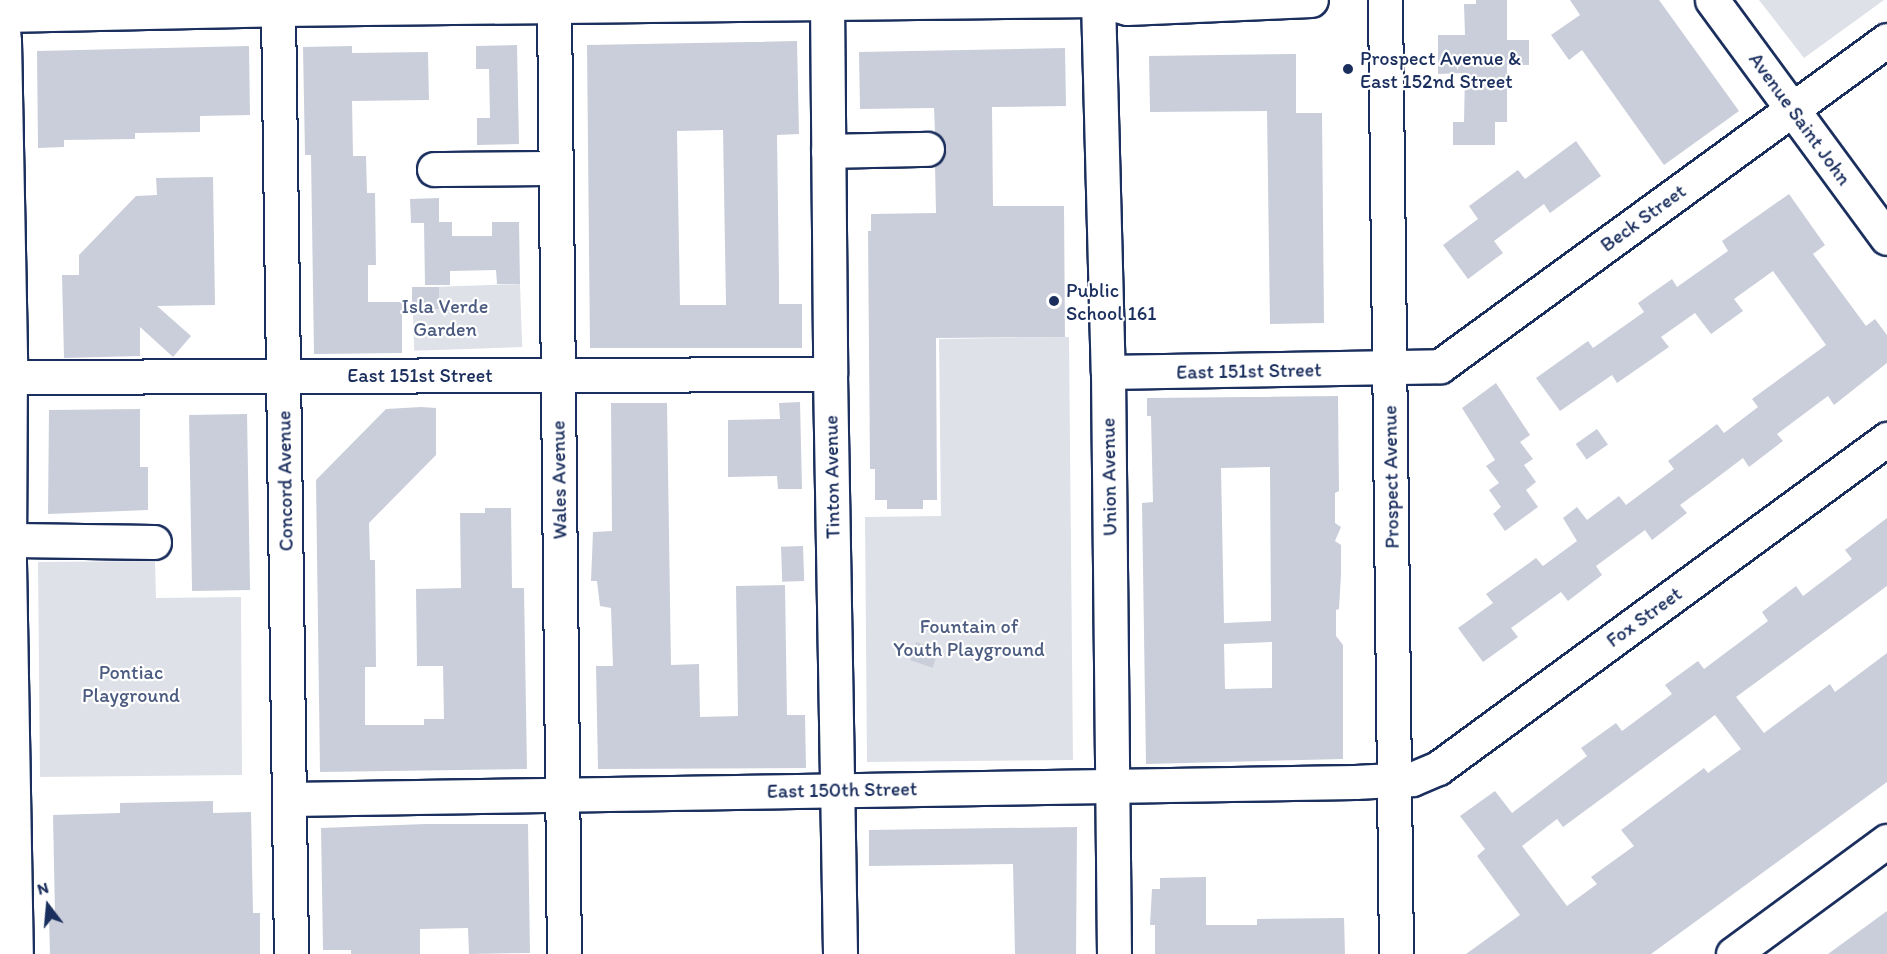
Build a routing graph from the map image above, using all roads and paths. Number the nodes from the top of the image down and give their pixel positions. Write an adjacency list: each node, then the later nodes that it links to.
1 (1098, 0): 2 (street); 5 (street); 17 (street, Union Avenue)
2 (1311, 0)
3 (1385, 0): 16 (street, Prospect Avenue)
4 (1712, 0): 10 (street, Avenue Saint John)
5 (827, 2): 6 (street); 12 (street, Tinton Avenue)
6 (554, 6): 7 (street); 13 (street, Wales Avenue)
7 (278, 9): 8 (street); 20 (street, Concord Avenue)
8 (1, 10): 21 (street)
9 (1887, 40): 10 (street, Beck Street)
10 (1793, 110): 15 (street, Avenue Saint John); 16 (street, Beck Street)
11 (927, 149): 12 (street)
12 (828, 151): 19 (street, Tinton Avenue)
13 (555, 168): 14 (street); 18 (street, Wales Avenue)
14 (434, 169)
15 (1887, 238)
16 (1390, 369): 17 (street, East 151st Street); 25 (street, Prospect Avenue)
17 (1108, 372): 26 (street, Union Avenue)
18 (557, 375): 19 (street, East 151st Street); 20 (street, East 151st Street); 28 (street, Wales Avenue)
19 (830, 375): 27 (street, Tinton Avenue)
20 (284, 376): 21 (street, East 151st Street); 29 (street, Concord Avenue)
21 (10, 377): 24 (street)
22 (1887, 439): 25 (street, Fox Street)
23 (154, 542): 24 (street)
24 (6, 555): 31 (street)
25 (1395, 780): 26 (street, East 150th Street); 36 (street, Prospect Avenue)
26 (1113, 786): 27 (street, East 150th Street); 35 (street, Union Avenue)
27 (838, 790): 28 (street, East 150th Street); 34 (street, Tinton Avenue)
28 (562, 795): 29 (street, East 150th Street); 33 (street, Wales Avenue)
29 (289, 799): 32 (street, Concord Avenue)
30 (1887, 841): 37 (street)
31 (15, 954)
32 (291, 954)
33 (564, 954)
34 (840, 954)
35 (1114, 954)
36 (1396, 954)
37 (1733, 954)

